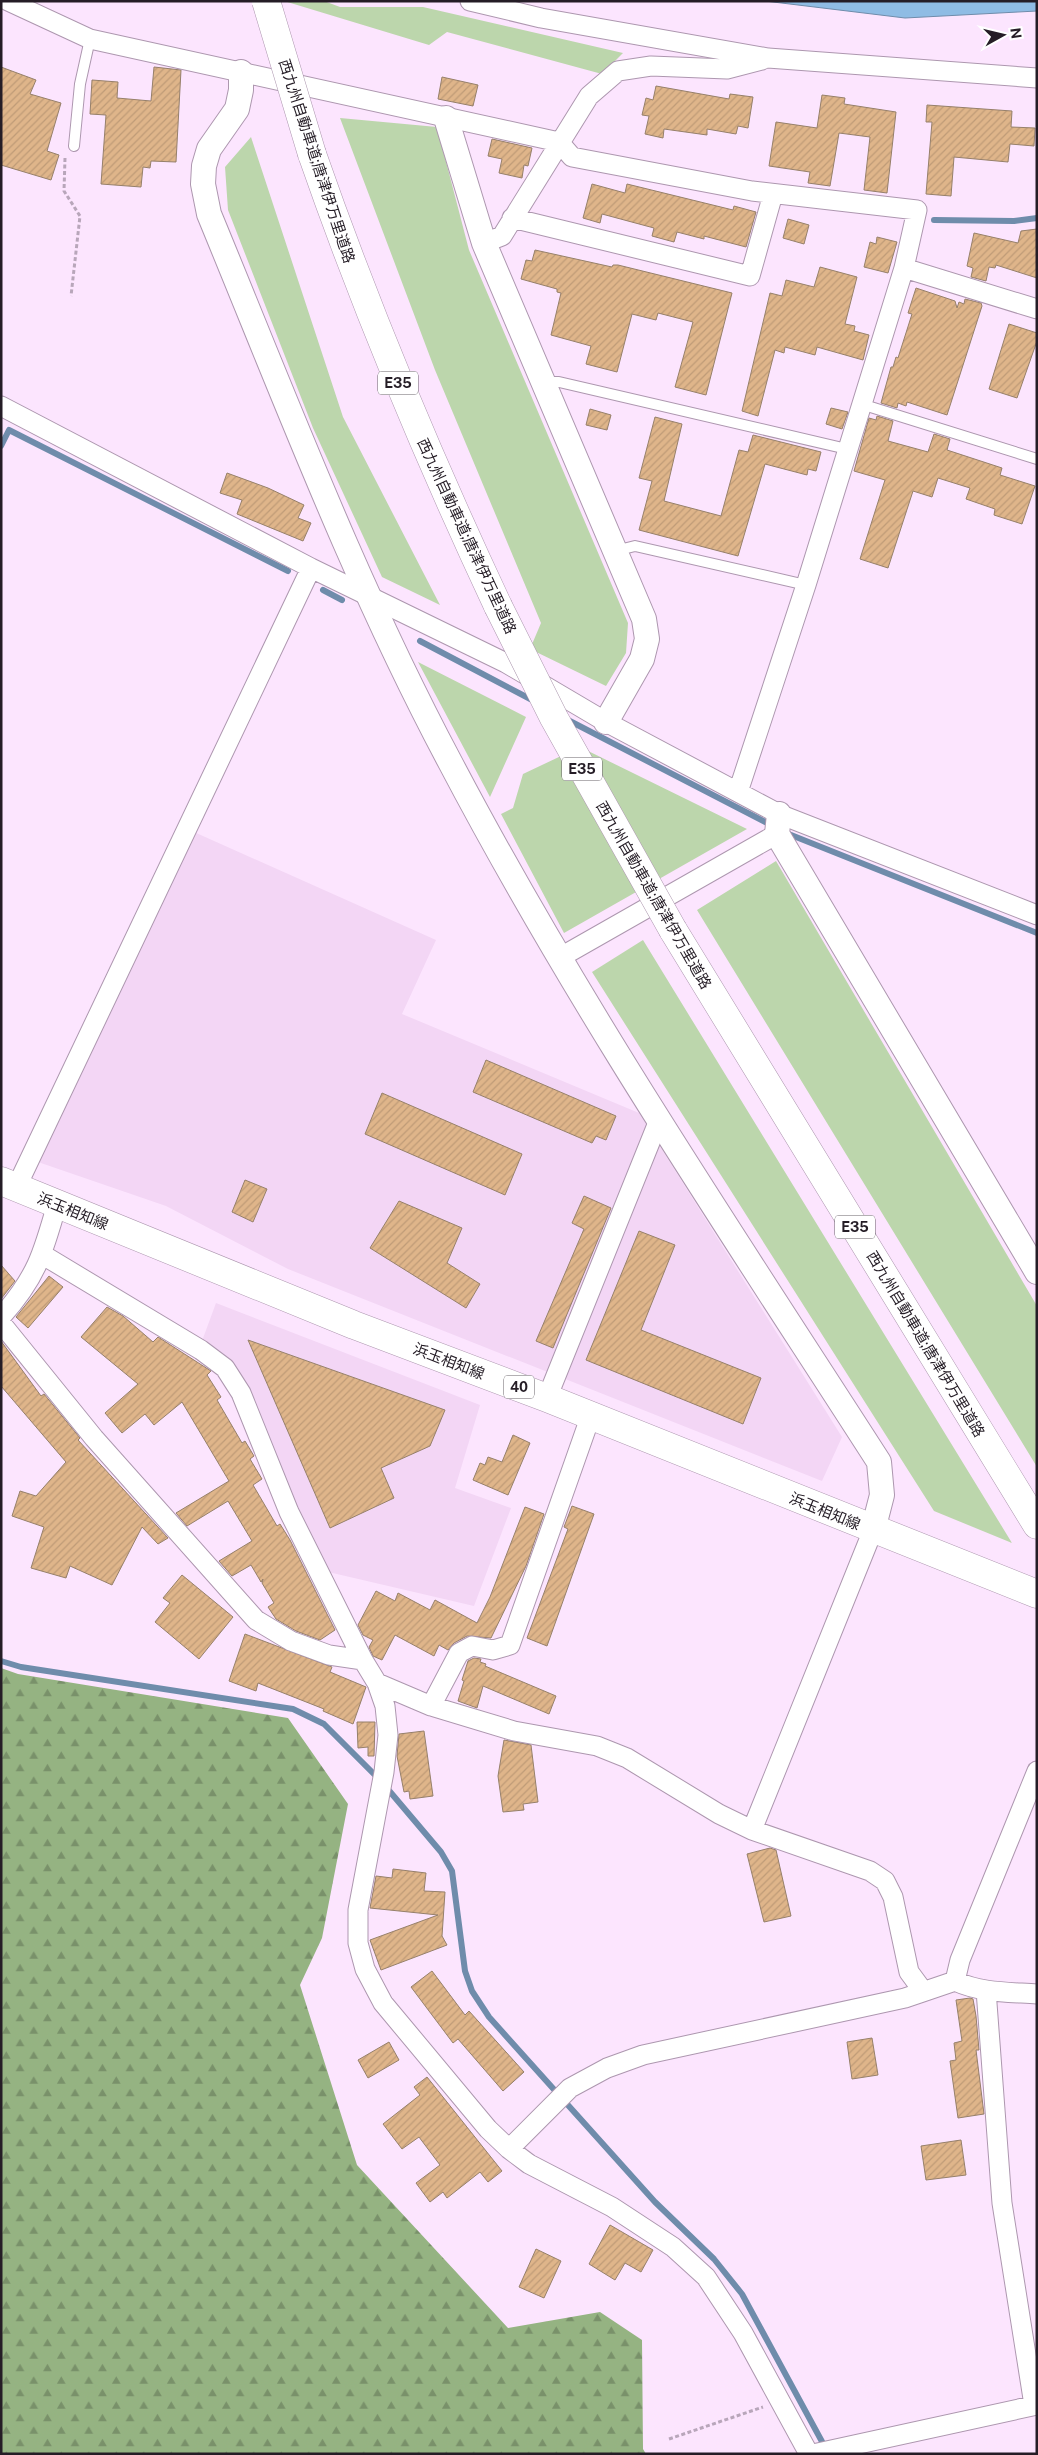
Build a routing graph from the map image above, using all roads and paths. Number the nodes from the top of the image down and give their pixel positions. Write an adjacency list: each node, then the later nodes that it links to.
1 (8, 1): 4 (street)
2 (266, 1): 40 (main road, 西九州自動車道;唐津伊万里道路 / E35, bridge)
3 (470, 1): 5 (street)
4 (90, 39): 6 (street); 10 (lane)
5 (768, 58): 7 (street); 9 (street)
6 (241, 72): 8 (street); 25 (street)
7 (1037, 78)
8 (446, 118): 9 (street); 13 (street)
9 (559, 142): 11 (street); 12 (street)
10 (74, 146): 15 (path)
11 (772, 194): 12 (street); 14 (street)
12 (512, 218): 13 (street)
13 (484, 243): 17 (street)
14 (904, 268): 16 (street); 18 (street)
15 (72, 296)
16 (1037, 309)
17 (543, 382): 20 (lane); 22 (street)
18 (861, 404): 20 (street); 21 (lane)
19 (1, 406): 23 (street)
20 (847, 449): 24 (street)
21 (1037, 459)
22 (615, 551): 24 (lane); 26 (street)
23 (311, 568): 25 (street); 32 (street)
24 (806, 586): 27 (street)
25 (366, 592): 26 (street); 30 (street)
26 (606, 722): 27 (street)
27 (738, 792): 28 (street)
28 (778, 824): 29 (street); 30 (street); 35 (street)
29 (1037, 915)
30 (559, 958): 31 (street)
31 (660, 1120): 38 (street); 41 (street)
32 (9, 1184): 33 (main road, 浜玉相知線 / 40)
33 (57, 1204): 34 (street); 38 (main road, 浜玉相知線 / 40)
34 (43, 1255): 36 (street); 43 (street)
35 (1037, 1272)
36 (1, 1317)
37 (1, 1323): 43 (street)
38 (547, 1398): 39 (main road, 浜玉相知線 / 40)
39 (591, 1416): 41 (main road, 浜玉相知線 / 40); 45 (street)
40 (1037, 1525)
41 (873, 1530): 42 (main road, 浜玉相知線 / 40); 47 (street)
42 (1037, 1594)
43 (363, 1660): 44 (street)
44 (377, 1683): 45 (street); 52 (street)
45 (431, 1706): 47 (street)
46 (1037, 1771): 48 (street)
47 (752, 1830): 49 (street)
48 (955, 1981): 49 (street); 50 (street)
49 (923, 1990): 52 (street)
50 (986, 1990): 51 (street); 54 (street)
51 (1037, 1994)
52 (509, 2149): 53 (street)
53 (780, 2402): 55 (path); 56 (street)
54 (1035, 2405): 56 (street)
55 (669, 2439)
56 (820, 2452)

